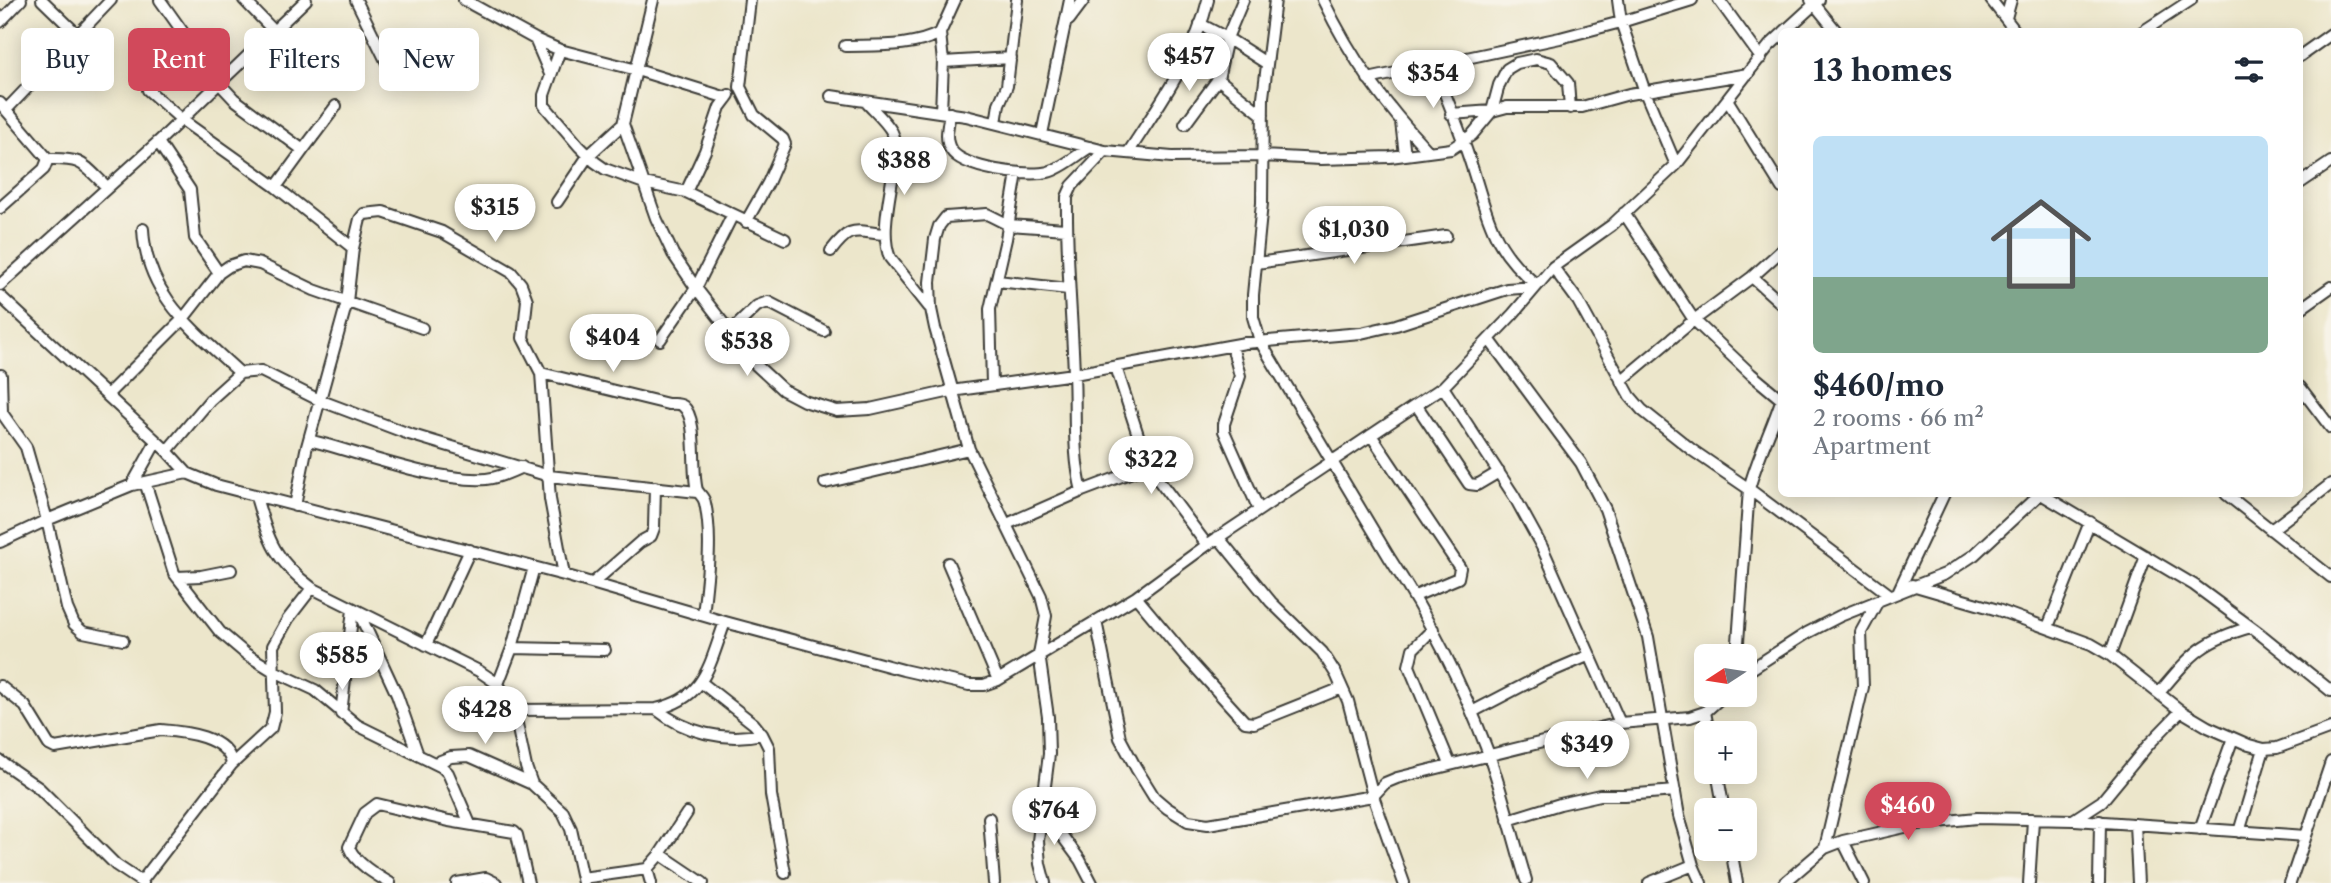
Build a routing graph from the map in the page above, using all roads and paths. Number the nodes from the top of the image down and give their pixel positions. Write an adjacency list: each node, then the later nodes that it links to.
1 (22, 0): 28 (street)
2 (42, 0): 32 (street)
3 (111, 0): 33 (street)
4 (160, 0): 34 (street)
5 (244, 0): 35 (street)
6 (306, 0): 36 (street)
7 (356, 0): 46 (street)
8 (464, 0): 26 (street)
9 (653, 0): 56 (street)
10 (750, 0): 62 (street)
11 (955, 0): 41 (street)
12 (1017, 0): 50 (street)
13 (1070, 0): 30 (street)
14 (1084, 0): 30 (street)
15 (1208, 0): 31 (street)
16 (1243, 0): 43 (street)
17 (1275, 0): 54 (street)
18 (1323, 0): 61 (street)
19 (1618, 0): 29 (street)
20 (1692, 0): 29 (street)
21 (1718, 0): 51 (street)
22 (1991, 0): 27 (street)
23 (2011, 0): 27 (street)
24 (2192, 0): 40 (street)
25 (1815, 1): 37 (street); 38 (street)
26 (479, 3): 45 (street)
27 (2006, 18): 39 (street)
28 (0, 22)
29 (1621, 22): 55 (street); 67 (street)
30 (1066, 24): 84 (street)
31 (1200, 24): 43 (street); 91 (street)
32 (71, 28)
33 (83, 28)
34 (180, 28)
35 (271, 28)
36 (277, 28)
37 (1788, 28)
38 (1834, 28)
39 (2013, 28)
40 (2148, 28)
41 (940, 33): 47 (street); 53 (street)
42 (2331, 34): 49 (street)
43 (1227, 38): 54 (street); 60 (street)
44 (1778, 38): 51 (street)
45 (535, 39): 48 (street); 58 (street)
46 (379, 47)
47 (845, 47)
48 (560, 50): 56 (street); 58 (street)
49 (2303, 54)
50 (1012, 58): 53 (street); 81 (street)
51 (1760, 58): 59 (street)
52 (244, 59): 57 (street)
53 (943, 62): 76 (street)
54 (1266, 63): 78 (street)
55 (1434, 65): 61 (street); 77 (street)
56 (637, 70): 69 (street); 82 (street)
57 (230, 73)
58 (550, 74): 93 (street)
59 (1748, 74): 67 (street); 70 (street)
60 (1218, 79): 78 (street); 83 (street)
61 (1368, 79): 80 (street)
62 (740, 87): 69 (street); 109 (street)
63 (21, 88): 72 (street)
64 (149, 91): 79 (street)
65 (211, 91): 79 (street)
66 (228, 91): 88 (street)
67 (1645, 92): 74 (street); 97 (street)
68 (831, 96): 71 (street)
69 (727, 98): 104 (street)
70 (1728, 101): 97 (street); 100 (street)
71 (866, 102): 76 (street); 113 (street)
72 (3, 106): 95 (street)
73 (336, 106): 88 (street)
74 (1570, 108): 75 (street); 75 (street)
75 (1492, 111): 77 (street); 86 (street)
76 (945, 113): 81 (street); 98 (street)
77 (1451, 114): 86 (street)
78 (1263, 115): 94 (street)
79 (182, 120): 85 (street); 103 (street)
80 (1401, 122): 90 (street); 92 (street)
81 (996, 123): 84 (street)
82 (623, 124): 93 (street); 101 (street)
83 (1185, 124)
84 (1042, 134): 87 (street)
85 (158, 142): 102 (street); 122 (street)
86 (1464, 142): 90 (street); 120 (street)
87 (1090, 147): 89 (street); 98 (street)
88 (303, 150): 103 (street)
89 (1105, 151): 91 (street); 112 (street)
90 (1429, 152): 92 (street)
91 (1128, 153): 94 (street)
92 (1405, 155): 94 (street)
93 (588, 156): 101 (street); 105 (street)
94 (1262, 156): 119 (street)
95 (47, 159): 102 (street); 106 (street)
96 (2331, 162): 99 (street)
97 (1676, 165): 107 (street)
98 (1017, 173): 110 (street)
99 (2303, 181)
100 (1778, 182)
101 (644, 183): 104 (street); 128 (street)
102 (107, 187): 125 (street)
103 (276, 187): 116 (street)
104 (686, 192): 108 (street)
105 (557, 202)
106 (0, 208)
107 (1624, 213): 121 (street); 137 (street)
108 (732, 216): 109 (street); 128 (street)
109 (746, 222): 115 (street)
110 (1009, 225): 112 (street); 124 (street); 135 (street)
111 (143, 229): 136 (street)
112 (1066, 229): 129 (street)
113 (884, 234): 117 (street); 135 (street)
114 (1446, 236): 119 (street)
115 (785, 239)
116 (354, 248): 133 (street); 147 (street)
117 (831, 251)
118 (1778, 254): 123 (street)
119 (1257, 263): 143 (street)
120 (1516, 267): 126 (street); 130 (street)
121 (1553, 267): 126 (street); 150 (street)
122 (219, 273): 133 (street); 136 (street)
123 (1752, 277): 132 (street); 137 (street)
124 (998, 281): 129 (street); 151 (street)
125 (0, 285)
126 (1536, 286): 130 (street); 141 (street)
127 (2331, 287): 134 (street)
128 (696, 288): 140 (street); 142 (street)
129 (1068, 289): 148 (street)
130 (1507, 289): 143 (street)
131 (0, 296): 155 (street)
132 (1778, 300)
133 (347, 302): 138 (street); 157 (street)
134 (2303, 307)
135 (931, 309): 153 (street)
136 (183, 319): 146 (street); 155 (street)
137 (1694, 320): 150 (street); 156 (street)
138 (422, 328)
139 (824, 331): 140 (street)
140 (730, 332): 153 (street)
141 (1489, 339): 152 (street); 242 (street)
142 (660, 340)
143 (1260, 341): 144 (street); 168 (street)
144 (1232, 346): 145 (street); 188 (street)
145 (1116, 366): 148 (street); 169 (street)
146 (240, 373): 157 (street); 167 (street)
147 (541, 373): 173 (street); 181 (street)
148 (1074, 374): 151 (street); 180 (street)
149 (1, 375): 189 (street)
150 (1621, 382): 179 (street)
151 (992, 384): 153 (street)
152 (1443, 387): 159 (street); 171 (street)
153 (951, 391): 166 (street)
154 (2303, 391): 161 (street)
155 (107, 395): 165 (street)
156 (1778, 396)
157 (319, 400): 164 (street); 170 (street)
158 (2331, 405): 161 (street)
159 (1418, 406): 163 (street); 171 (street)
160 (1778, 410): 179 (street)
161 (2319, 413): 162 (street)
162 (2331, 428)
163 (1371, 435): 168 (street); 208 (street)
164 (309, 440): 170 (street); 187 (street)
165 (156, 442): 167 (street); 177 (street)
166 (969, 449): 175 (street); 191 (street)
167 (167, 451): 172 (street)
168 (1332, 462): 188 (street); 208 (street)
169 (1147, 466): 180 (street); 195 (street)
170 (523, 467): 173 (street)
171 (1499, 472): 224 (street)
172 (187, 473): 174 (street); 182 (street)
173 (548, 476): 178 (street); 201 (street)
174 (145, 482): 177 (street); 202 (street)
175 (825, 483)
176 (2331, 484): 192 (street)
177 (132, 485): 189 (street)
178 (655, 488): 181 (street); 204 (street)
179 (1749, 489): 207 (street); 219 (street)
180 (1082, 491): 191 (street)
181 (697, 492): 212 (street)
182 (257, 497): 187 (street); 206 (street)
183 (1942, 497): 207 (street)
184 (2038, 497): 205 (street)
185 (2046, 497): 190 (street)
186 (2230, 497): 192 (street)
187 (295, 506): 196 (street)
188 (1259, 510): 193 (street)
189 (47, 520): 194 (street); 218 (street)
190 (2090, 522): 197 (street); 215 (street)
191 (1007, 524): 223 (street)
192 (2271, 530): 203 (street)
193 (1219, 537): 195 (street); 232 (street)
194 (0, 542)
195 (1207, 545): 209 (street)
196 (470, 550): 199 (street); 220 (street)
197 (2146, 555): 216 (street); 225 (street)
198 (948, 563): 228 (street)
199 (534, 567): 201 (street); 221 (street)
200 (231, 570): 202 (street)
201 (564, 575): 204 (street)
202 (177, 577): 227 (street)
203 (2331, 577)
204 (593, 583): 212 (street)
205 (1912, 585): 207 (street); 215 (street)
206 (312, 588): 211 (street); 227 (street)
207 (1894, 593): 210 (street)
208 (1415, 596): 217 (street)
209 (1136, 597): 213 (street); 232 (street)
210 (1878, 601): 226 (street); 272 (street)
211 (356, 611): 220 (street); 241 (street); 249 (street)
212 (703, 615): 214 (street)
213 (1096, 621): 223 (street); 258 (street)
214 (725, 622): 228 (street); 229 (street)
215 (2048, 627): 225 (street)
216 (2251, 627): 233 (street); 234 (street)
217 (1433, 629): 239 (street); 255 (street)
218 (123, 640)
219 (1738, 644)
220 (426, 645): 230 (street)
221 (512, 648): 222 (street); 230 (street)
222 (605, 650)
223 (1039, 654): 228 (street); 259 (street)
224 (1590, 655): 239 (street); 244 (street)
225 (2110, 655): 234 (street)
226 (1757, 665)
227 (272, 670): 241 (street); 254 (street)
228 (998, 680)
229 (702, 683): 236 (street); 246 (street)
230 (498, 684): 237 (street)
231 (0, 686): 254 (street)
232 (1342, 688): 258 (street)
233 (2331, 691)
234 (2159, 693): 238 (street)
235 (1711, 707): 240 (street)
236 (656, 709): 237 (street); 246 (street)
237 (514, 710): 256 (street)
238 (2181, 711): 247 (street); 264 (street)
239 (1472, 712): 250 (street)
240 (1705, 712): 242 (street); 243 (street)
241 (341, 713): 249 (street)
242 (1664, 720): 244 (street); 257 (street)
243 (1707, 721)
244 (1620, 723): 250 (street)
245 (2331, 728): 248 (street)
246 (762, 733): 277 (street)
247 (2234, 738): 248 (street); 268 (street)
248 (2264, 749): 269 (street)
249 (418, 755): 253 (street)
250 (1489, 755): 255 (street); 262 (street)
251 (0, 761): 281 (street)
252 (2331, 762): 270 (street)
253 (435, 763): 256 (street); 266 (street)
254 (232, 764): 281 (street)
255 (1450, 764): 258 (street)
256 (532, 784): 280 (street)
257 (1675, 791): 262 (street); 275 (street)
258 (1373, 796): 291 (street)
259 (1043, 810): 289 (street); 290 (street)
260 (687, 813): 273 (street)
261 (989, 818): 288 (street)
262 (1508, 820): 279 (street)
263 (2033, 820): 264 (street); 271 (street); 297 (street)
264 (2073, 820): 265 (street)
265 (2100, 821): 267 (street); 298 (street)
266 (470, 824): 282 (street); 285 (street)
267 (2135, 824): 268 (street); 299 (street)
268 (2200, 830): 269 (street)
269 (2239, 832): 270 (street)
270 (2306, 836): 300 (street)
271 (1843, 841): 272 (street); 296 (street)
272 (1825, 848): 295 (street)
273 (660, 854): 276 (street); 278 (street)
274 (1733, 861): 294 (street)
275 (1693, 865): 292 (street); 293 (street)
276 (646, 869): 280 (street); 286 (street)
277 (785, 873)
278 (689, 880): 287 (street)
279 (1526, 880)
280 (582, 881)
281 (142, 882)
282 (390, 883)
283 (457, 883): 284 (street)
284 (496, 883)
285 (528, 883)
286 (651, 883)
287 (704, 883)
288 (994, 883)
289 (1045, 883)
290 (1092, 883)
291 (1404, 883)
292 (1649, 883)
293 (1701, 883)
294 (1737, 883)
295 (1784, 883)
296 (1864, 883)
297 (2029, 883)
298 (2099, 883)
299 (2138, 883)
300 (2290, 883)

